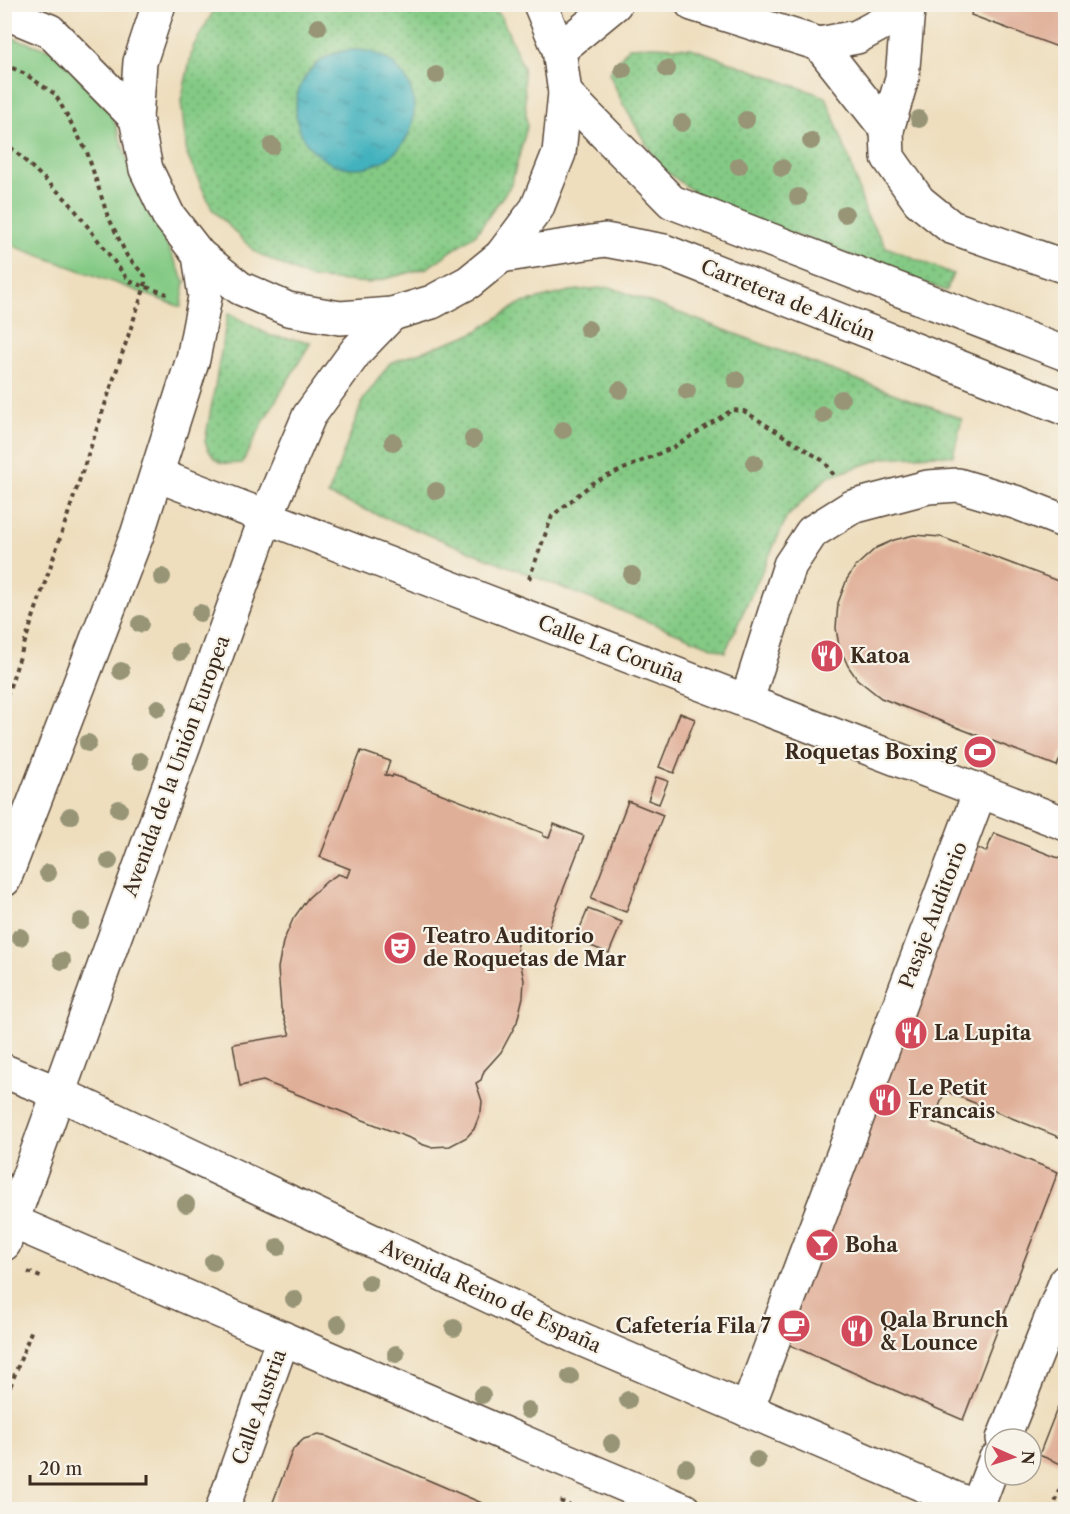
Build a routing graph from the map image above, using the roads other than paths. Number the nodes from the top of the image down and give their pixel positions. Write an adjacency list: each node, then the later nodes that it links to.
1 (159, 4): 9 (street)
2 (540, 4): 7 (street)
3 (615, 4): 7 (street)
4 (692, 4): 6 (street)
5 (4, 12): 9 (street)
6 (819, 44): 10 (street); 10 (street)
7 (559, 50): 8 (street)
8 (565, 93): 12 (street); 15 (street)
9 (136, 118): 11 (street)
10 (887, 130): 13 (street)
11 (199, 255): 14 (street); 17 (street)
12 (501, 256): 14 (street); 16 (street, Carretera de Alicún)
13 (1065, 267)
14 (392, 314): 18 (street, Avenida de la Unión Europea)
15 (1065, 354)
16 (1065, 409)
17 (157, 475): 18 (street, Calle La Coruña); 23 (street)
18 (266, 517): 20 (street, Calle La Coruña); 25 (street, Avenida de la Unión Europea)
19 (1065, 522): 20 (street)
20 (747, 700): 21 (street, Calle La Coruña)
21 (980, 791): 22 (street, Calle La Coruña); 29 (street, Pasaje Auditorio)
22 (1065, 824)
23 (4, 880)
24 (4, 1071): 25 (street, Avenida Reino de España)
25 (58, 1093): 26 (street, Avenida de la Unión Europea); 29 (street, Avenida Reino de España)
26 (7, 1228): 28 (street)
27 (1065, 1281): 30 (street)
28 (283, 1338): 32 (street, Calle Austria); 33 (street)
29 (747, 1410): 34 (street, Avenida Reino de España)
30 (1008, 1427)
31 (986, 1487): 34 (street)
32 (222, 1509)
33 (684, 1509)
34 (978, 1509)

